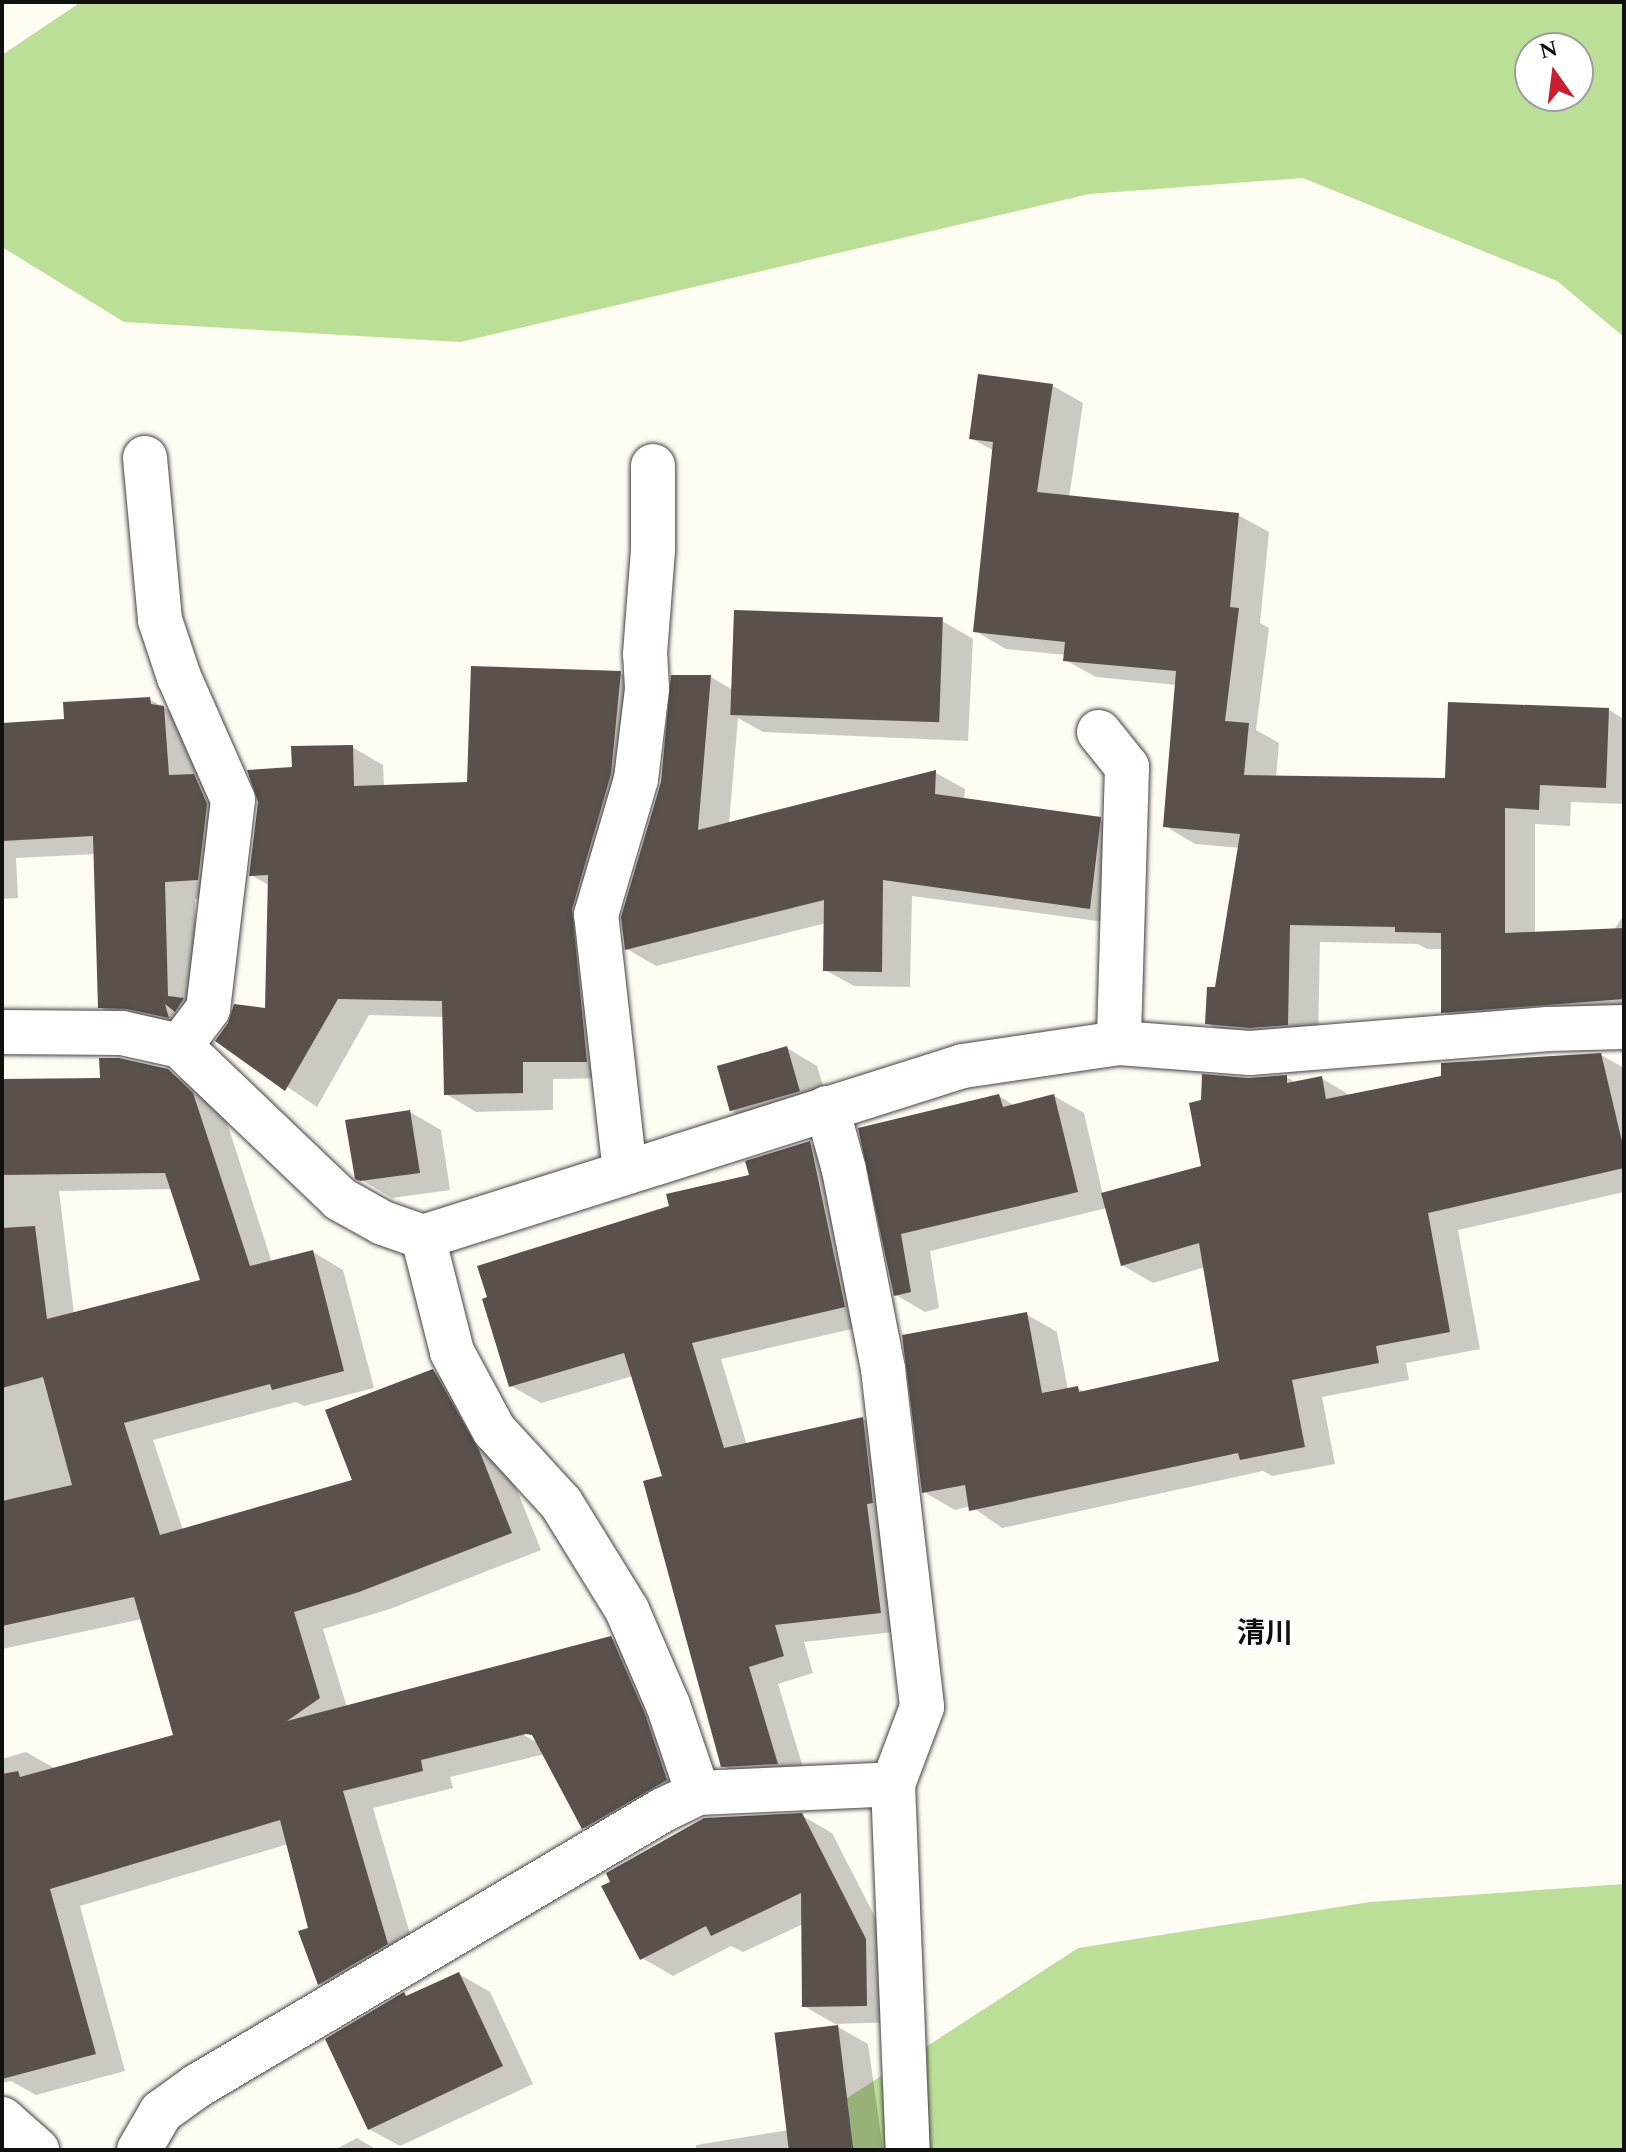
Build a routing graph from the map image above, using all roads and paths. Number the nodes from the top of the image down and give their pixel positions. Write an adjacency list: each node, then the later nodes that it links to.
1 (145, 458): 7 (street)
2 (653, 466): 9 (street)
3 (1099, 732): 6 (street)
4 (1624, 1027): 6 (street)
5 (2, 1032): 7 (street)
6 (1119, 1043): 8 (street)
7 (180, 1046): 10 (street)
8 (827, 1108): 9 (street); 11 (street)
9 (625, 1172): 10 (street)
10 (423, 1237): 12 (street)
11 (893, 1784): 12 (street); 16 (street)
12 (698, 1793): 15 (street)
13 (2, 2119): 14 (street)
14 (37, 2150)
15 (139, 2150)
16 (908, 2150)

